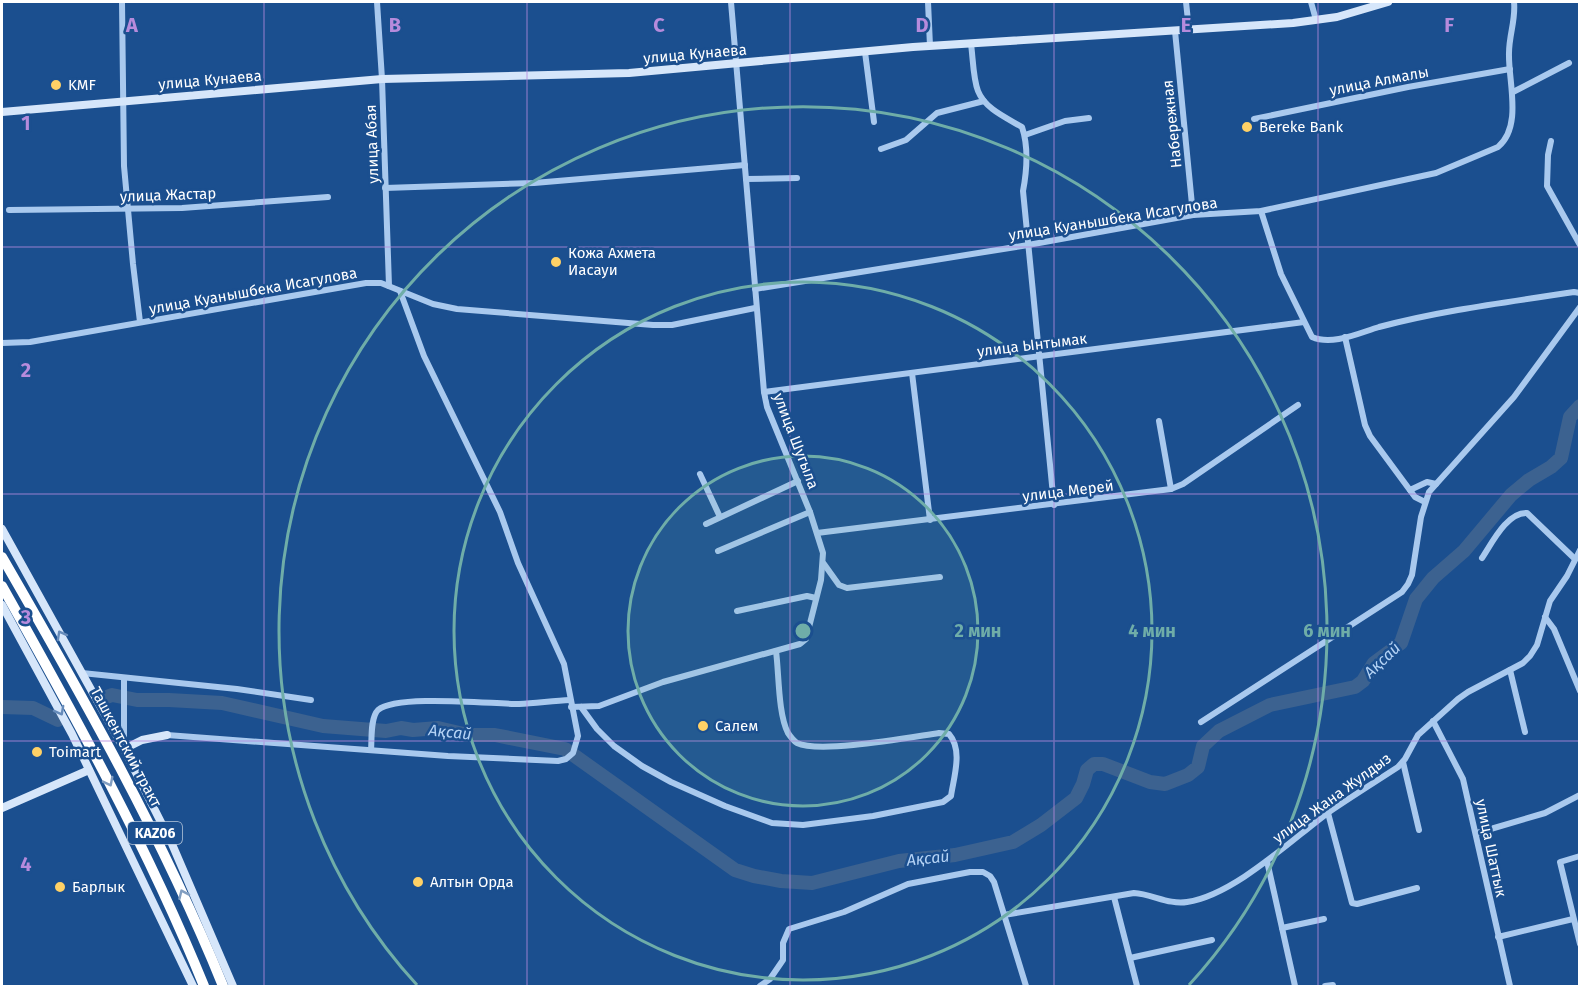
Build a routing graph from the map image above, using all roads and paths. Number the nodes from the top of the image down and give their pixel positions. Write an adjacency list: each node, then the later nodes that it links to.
1 (122, 2): 20 (street)
2 (377, 2): 18 (street, улица Абая)
3 (731, 2): 16 (street, улица Шугыла)
4 (928, 2): 13 (street)
5 (1186, 2): 10 (street)
6 (1311, 2): 9 (street)
7 (1388, 2): 9 (main road, улица Кунаева)
8 (1514, 2): 17 (street, улица Куанышбека Исагулова)
9 (1316, 20): 10 (main road, улица Кунаева)
10 (1189, 30): 11 (main road, улица Кунаева)
11 (1175, 31): 12 (main road, улица Кунаева); 37 (street, Набережная)
12 (971, 44): 13 (main road, улица Кунаева); 21 (street)
13 (930, 46): 14 (main road, улица Кунаева)
14 (865, 52): 16 (main road, улица Кунаева); 25 (street)
15 (1569, 63): 19 (street)
16 (737, 65): 18 (main road, улица Кунаева); 29 (street, улица Шугыла)
17 (1510, 69): 19 (street, улица Куанышбека Исагулова); 24 (street, улица Алмалы)
18 (382, 79): 20 (main road, улица Кунаева); 32 (street, улица Абая)
19 (1513, 92): 36 (street, улица Куанышбека Исагулова)
20 (124, 100): 22 (main road, улица Кунаева); 34 (street)
21 (984, 101): 26 (street); 28 (street)
22 (2, 112)
23 (1089, 118): 26 (street)
24 (1254, 119)
25 (874, 122)
26 (1025, 135): 38 (street)
27 (1551, 141): 39 (street)
28 (881, 149)
29 (745, 165): 31 (street, улица Шугыла); 32 (street)
30 (797, 178): 31 (street)
31 (746, 179): 41 (street, улица Шугыла)
32 (385, 188): 40 (street, улица Абая)
33 (328, 197): 34 (street, улица Жастар)
34 (128, 208): 35 (street, улица Жастар); 46 (street)
35 (9, 210)
36 (1261, 211): 37 (street, улица Куанышбека Исагулова); 47 (street)
37 (1193, 215): 38 (street, улица Куанышбека Исагулова)
38 (1028, 245): 41 (street, улица Куанышбека Исагулова); 50 (street)
39 (1580, 245)
40 (389, 286): 42 (street, улица Куанышбека Исагулова); 46 (street, улица Куанышбека Исагулова)
41 (755, 289): 45 (street, улица Шугыла)
42 (400, 291): 45 (street, улица Куанышбека Исагулова); 86 (street)
43 (1580, 293): 48 (street)
44 (1580, 307): 57 (street)
45 (755, 308): 52 (street, улица Шугыла)
46 (140, 322): 49 (street, улица Куанышбека Исагулова)
47 (1304, 322): 48 (street); 50 (street, улица Ынтымак)
48 (1345, 337): 59 (street)
49 (2, 344)
50 (1040, 356): 51 (street, улица Ынтымак); 61 (street)
51 (912, 373): 52 (street, улица Ынтымак); 64 (street)
52 (764, 392): 56 (street, улица Шугыла)
53 (1298, 405): 58 (street, улица Мерей)
54 (1159, 421): 58 (street)
55 (700, 474): 63 (street)
56 (798, 481): 62 (street, улица Шугыла); 63 (street)
57 (1436, 484): 59 (street); 60 (street)
58 (1171, 489): 61 (street, улица Мерей)
59 (1410, 490): 60 (street)
60 (1425, 502): 89 (street)
61 (1054, 505): 64 (street, улица Мерей)
62 (810, 512): 67 (street, улица Шугыла); 69 (street)
63 (720, 517): 65 (street)
64 (930, 520): 67 (street, улица Мерей)
65 (706, 524)
66 (2, 529): 82 (main road, one-way to 66)
67 (817, 533): 73 (street, улица Шугыла)
68 (1580, 550): 72 (street, улица Жана Жулдыз)
69 (718, 551)
70 (2, 557): 115 (highway, Ташкентский тракт / KАZ06, one-way to 70)
71 (1482, 558): 72 (street)
72 (1575, 559): 79 (street, улица Жана Жулдыз)
73 (824, 564): 74 (street); 76 (street, улица Шугыла)
74 (940, 577)
75 (2, 586): 114 (highway, KАZ06, one-way to 114)
76 (816, 598): 78 (street); 80 (street, улица Шугыла)
77 (2, 605): 95 (main road, one-way to 95)
78 (737, 611)
79 (1545, 617): 81 (street, улица Жана Жулдыз); 84 (street)
80 (776, 651): 87 (street, улица Шугыла); 87 (street)
81 (1510, 670): 88 (street, улица Жана Жулдыз); 90 (street)
82 (82, 673): 83 (street); 92 (main road)
83 (124, 678): 85 (street); 92 (street)
84 (1580, 691)
85 (310, 700)
86 (571, 704): 87 (street, улица Шугыла); 93 (street, улица Шугыла); 93 (street)
87 (581, 707)
88 (1433, 721): 94 (street, улица Жана Жулдыз); 100 (street, улица Шаттык)
89 (1201, 722)
90 (1526, 732)
91 (167, 735): 92 (main road); 93 (street)
92 (124, 749): 116 (main road)
93 (371, 750)
94 (1403, 762): 98 (street, улица Жана Жулдыз); 99 (street)
95 (89, 770): 97 (main road); 113 (main road)
96 (1580, 795): 100 (street)
97 (2, 808)
98 (1328, 813): 102 (street, улица Жана Жулдыз); 103 (street)
99 (1419, 830)
100 (1477, 833): 109 (street, улица Шаттык)
101 (1580, 856): 107 (street)
102 (1267, 861): 104 (street, улица Жана Жулдыз); 108 (street)
103 (1417, 888)
104 (1114, 897): 105 (street, улица Жана Жулдыз); 112 (street)
105 (1005, 915): 117 (street); 118 (street)
106 (1324, 919): 108 (street)
107 (1574, 919): 109 (street); 111 (street)
108 (1282, 928): 120 (street)
109 (1498, 937): 121 (street, улица Шаттык)
110 (1212, 940): 112 (street)
111 (1580, 944)
112 (1130, 958): 119 (street)
113 (193, 987)
114 (204, 987)
115 (223, 987)
116 (233, 987)
117 (760, 987)
118 (1026, 987)
119 (1137, 987)
120 (1295, 987)
121 (1510, 987)

